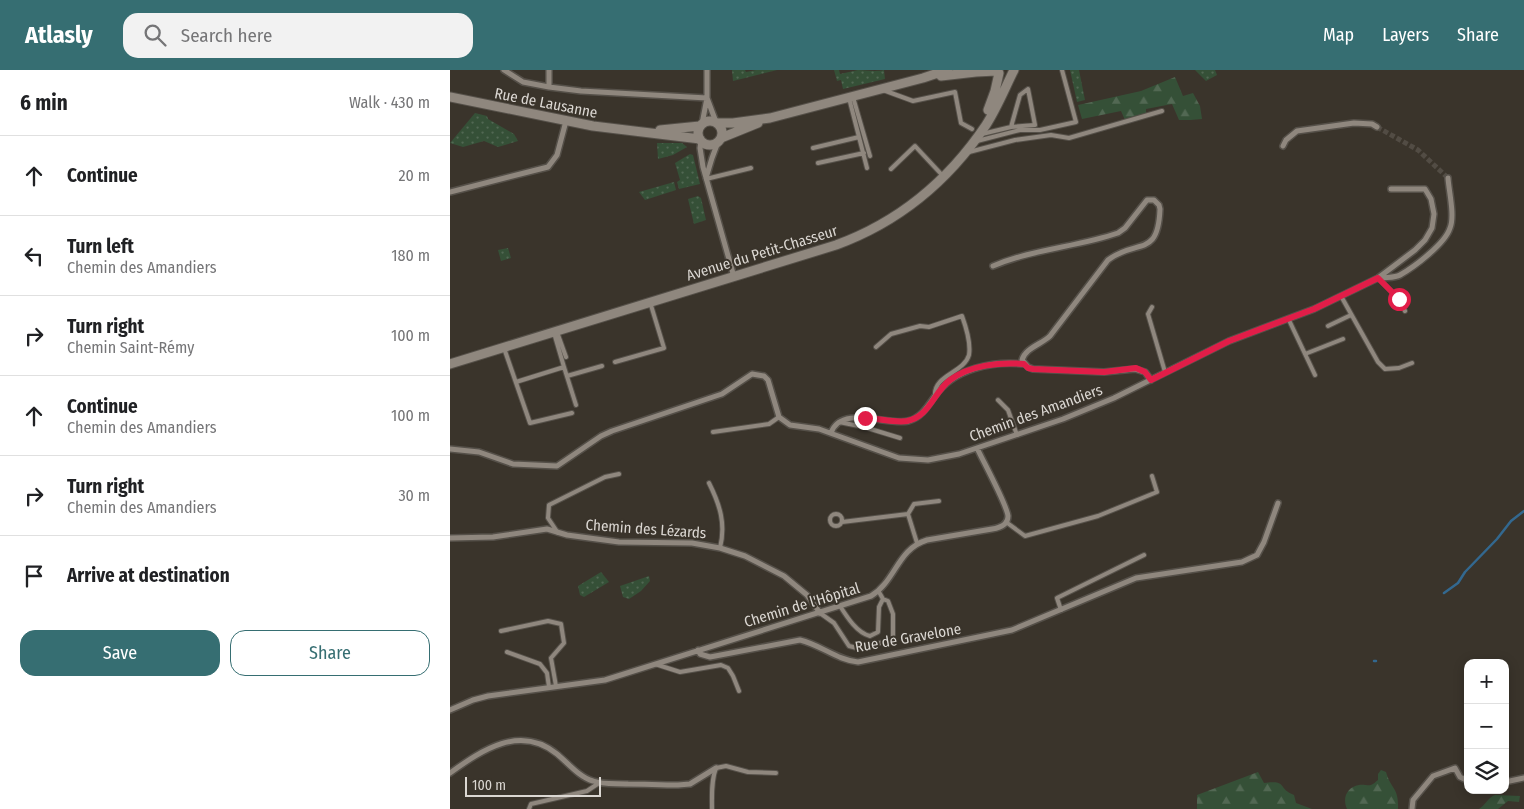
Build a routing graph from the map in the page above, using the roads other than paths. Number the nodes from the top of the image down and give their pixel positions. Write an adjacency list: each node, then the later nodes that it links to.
1 (504, 70): 9 (street)
2 (549, 70): 9 (street)
3 (707, 70): 13 (street)
4 (947, 70): 8 (street)
5 (1013, 70): 7 (street); 22 (street, Avenue du Petit-Chasseur)
6 (1062, 70): 22 (lane)
7 (996, 71): 8 (street); 22 (street)
8 (923, 78): 10 (street)
9 (549, 87): 13 (street)
10 (881, 89): 12 (street); 22 (lane)
11 (450, 97): 16 (street, Rue de Lausanne)
12 (851, 97): 15 (street); 23 (lane); 30 (lane)
13 (707, 98): 17 (street); 18 (street)
14 (1162, 111): 28 (lane)
15 (770, 118): 17 (street); 24 (street)
16 (566, 121): 21 (street, Rue de Lausanne); 39 (street)
17 (716, 123): 18 (street); 24 (street)
18 (701, 125): 21 (street, Rue de Lausanne); 25 (street)
19 (1011, 127): 19 (lane); 22 (lane)
20 (1377, 127): 26 (street)
21 (637, 132): 25 (street, Rue de Lausanne)
22 (974, 136): 28 (street, Avenue du Petit-Chasseur)
23 (859, 137): 27 (lane); 29 (lane)
24 (720, 140): 25 (street); 37 (street)
25 (700, 142): 37 (street)
26 (1283, 146)
27 (813, 148)
28 (966, 152): 35 (street, Avenue du Petit-Chasseur)
29 (864, 153): 31 (lane); 33 (lane)
30 (870, 156)
31 (818, 163)
32 (751, 168): 37 (lane)
33 (867, 168)
34 (891, 170): 35 (lane)
35 (944, 176): 41 (street, Avenue du Petit-Chasseur)
36 (1448, 178): 42 (street)
37 (706, 179): 41 (street)
38 (1390, 190): 42 (street, Chemin des Amandiers)
39 (450, 192)
40 (994, 266): 59 (street)
41 (734, 277): 44 (street, Avenue du Petit-Chasseur)
42 (1378, 278): 43 (street, Chemin des Amandiers); 46 (lane)
43 (1341, 296): 47 (lane); 48 (street, Chemin des Amandiers)
44 (650, 302): 50 (street, Avenue du Petit-Chasseur); 56 (lane)
45 (1152, 308): 62 (lane)
46 (1406, 311)
47 (1351, 315): 49 (lane); 57 (lane)
48 (1288, 318): 54 (lane); 62 (street, Chemin des Amandiers)
49 (1328, 326)
50 (555, 331): 53 (street, Avenue du Petit-Chasseur); 55 (lane); 61 (lane)
51 (1343, 339): 54 (lane)
52 (876, 347): 67 (lane)
53 (504, 348): 58 (street, Avenue du Petit-Chasseur); 66 (lane)
54 (1305, 354): 63 (lane)
55 (566, 357)
56 (615, 362)
57 (1412, 363)
58 (450, 364)
59 (1024, 364): 65 (street); 67 (street)
60 (602, 366): 64 (lane)
61 (564, 367): 64 (lane); 66 (lane)
62 (1165, 372): 65 (street, Chemin des Amandiers)
63 (1315, 375)
64 (567, 376): 69 (lane)
65 (1151, 380): 75 (street, Chemin des Amandiers)
66 (516, 382): 70 (lane)
67 (935, 396): 72 (street)
68 (998, 400): 75 (lane)
69 (576, 405)
70 (572, 413)
71 (779, 418): 73 (lane); 74 (street, Chemin des Amandiers); 78 (street)
72 (839, 422): 74 (street); 76 (lane)
73 (713, 432)
74 (831, 433): 77 (street, Chemin des Amandiers)
75 (1017, 435): 77 (street, Chemin des Amandiers)
76 (900, 438)
77 (977, 448): 86 (street)
78 (450, 449)
79 (619, 474): 87 (lane)
80 (1152, 476): 86 (lane)
81 (709, 483): 90 (lane)
82 (939, 501): 84 (lane)
83 (1278, 503): 95 (street, Rue de Gravelone)
84 (908, 514): 85 (lane); 89 (lane)
85 (842, 522)
86 (1006, 522): 89 (street)
87 (558, 533): 88 (street, Chemin des Lézards); 90 (street, Chemin des Lézards)
88 (450, 538)
89 (917, 543): 92 (street, Chemin de l'Hôpital)
90 (720, 548): 96 (street, Chemin des Lézards)
91 (1144, 555): 95 (lane)
92 (879, 592): 93 (lane); 94 (street, Chemin de l'Hôpital)
93 (883, 599): 94 (lane); 96 (lane)
94 (840, 606): 96 (street, Chemin de l'Hôpital)
95 (1061, 610): 98 (street, Rue de Gravelone)
96 (820, 613): 98 (street, Chemin de l'Hôpital)
97 (501, 631): 101 (lane)
98 (698, 650): 100 (street)
99 (507, 652): 102 (lane)
100 (655, 664): 101 (street); 103 (lane)
101 (556, 686): 102 (street)
102 (549, 687): 104 (street)
103 (739, 691)
104 (450, 710)
105 (716, 768): 107 (lane); 111 (street); 113 (lane)
106 (450, 773): 111 (street)
107 (776, 773)
108 (1524, 778): 110 (street)
109 (1464, 779): 114 (street)
110 (1509, 781)
111 (599, 783): 112 (lane)
112 (529, 809)
113 (712, 809)
114 (1412, 809)

